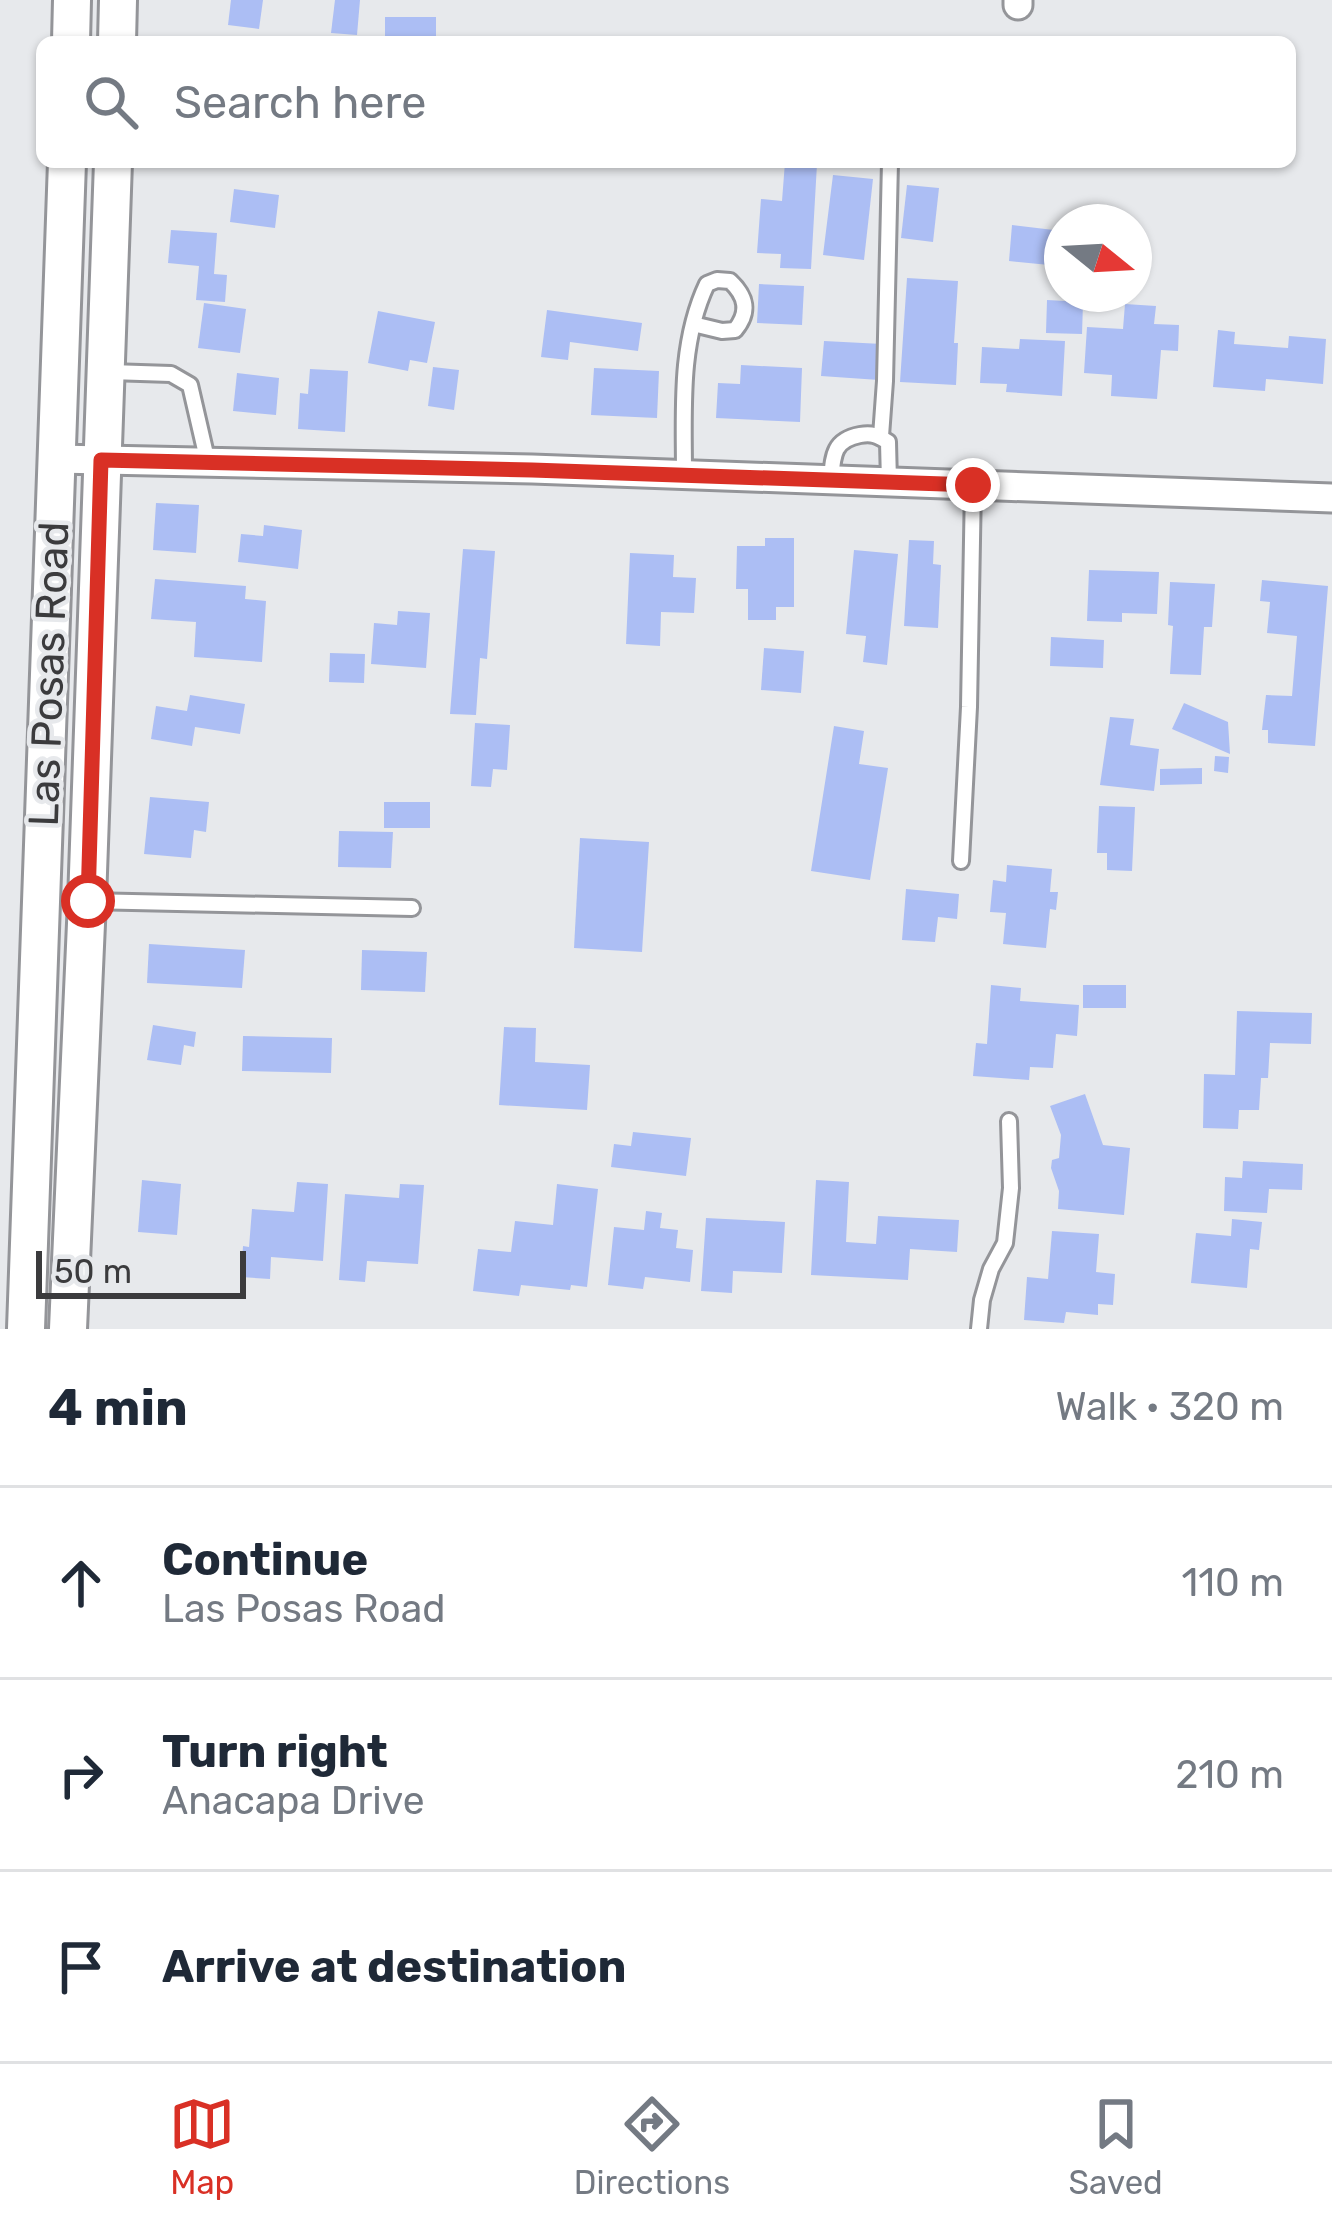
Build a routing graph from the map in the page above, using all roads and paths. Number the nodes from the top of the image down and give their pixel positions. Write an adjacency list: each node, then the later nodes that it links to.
1 (72, 0): 3 (main road)
2 (118, 0): 4 (main road)
3 (71, 36)
4 (117, 36)
5 (67, 168): 11 (main road, Las Posas Road)
6 (112, 168): 9 (main road, Las Posas Road)
7 (890, 168): 10 (lane)
8 (693, 324): 14 (lane)
9 (105, 372): 12 (main road, Las Posas Road); 13 (lane)
10 (881, 436): 15 (lane); 16 (lane)
11 (57, 459): 12 (street); 23 (main road, Las Posas Road)
12 (101, 460): 13 (street); 20 (main road, Las Posas Road)
13 (208, 463): 14 (street)
14 (684, 474): 15 (street)
15 (831, 480): 16 (street)
16 (889, 482): 17 (street)
17 (973, 485): 18 (street); 19 (lane)
18 (1332, 498)
19 (961, 861)
20 (88, 901): 21 (lane); 24 (main road, Las Posas Road)
21 (412, 908)
22 (1009, 1121): 25 (lane)
23 (26, 1329)
24 (68, 1329)
25 (979, 1329)

